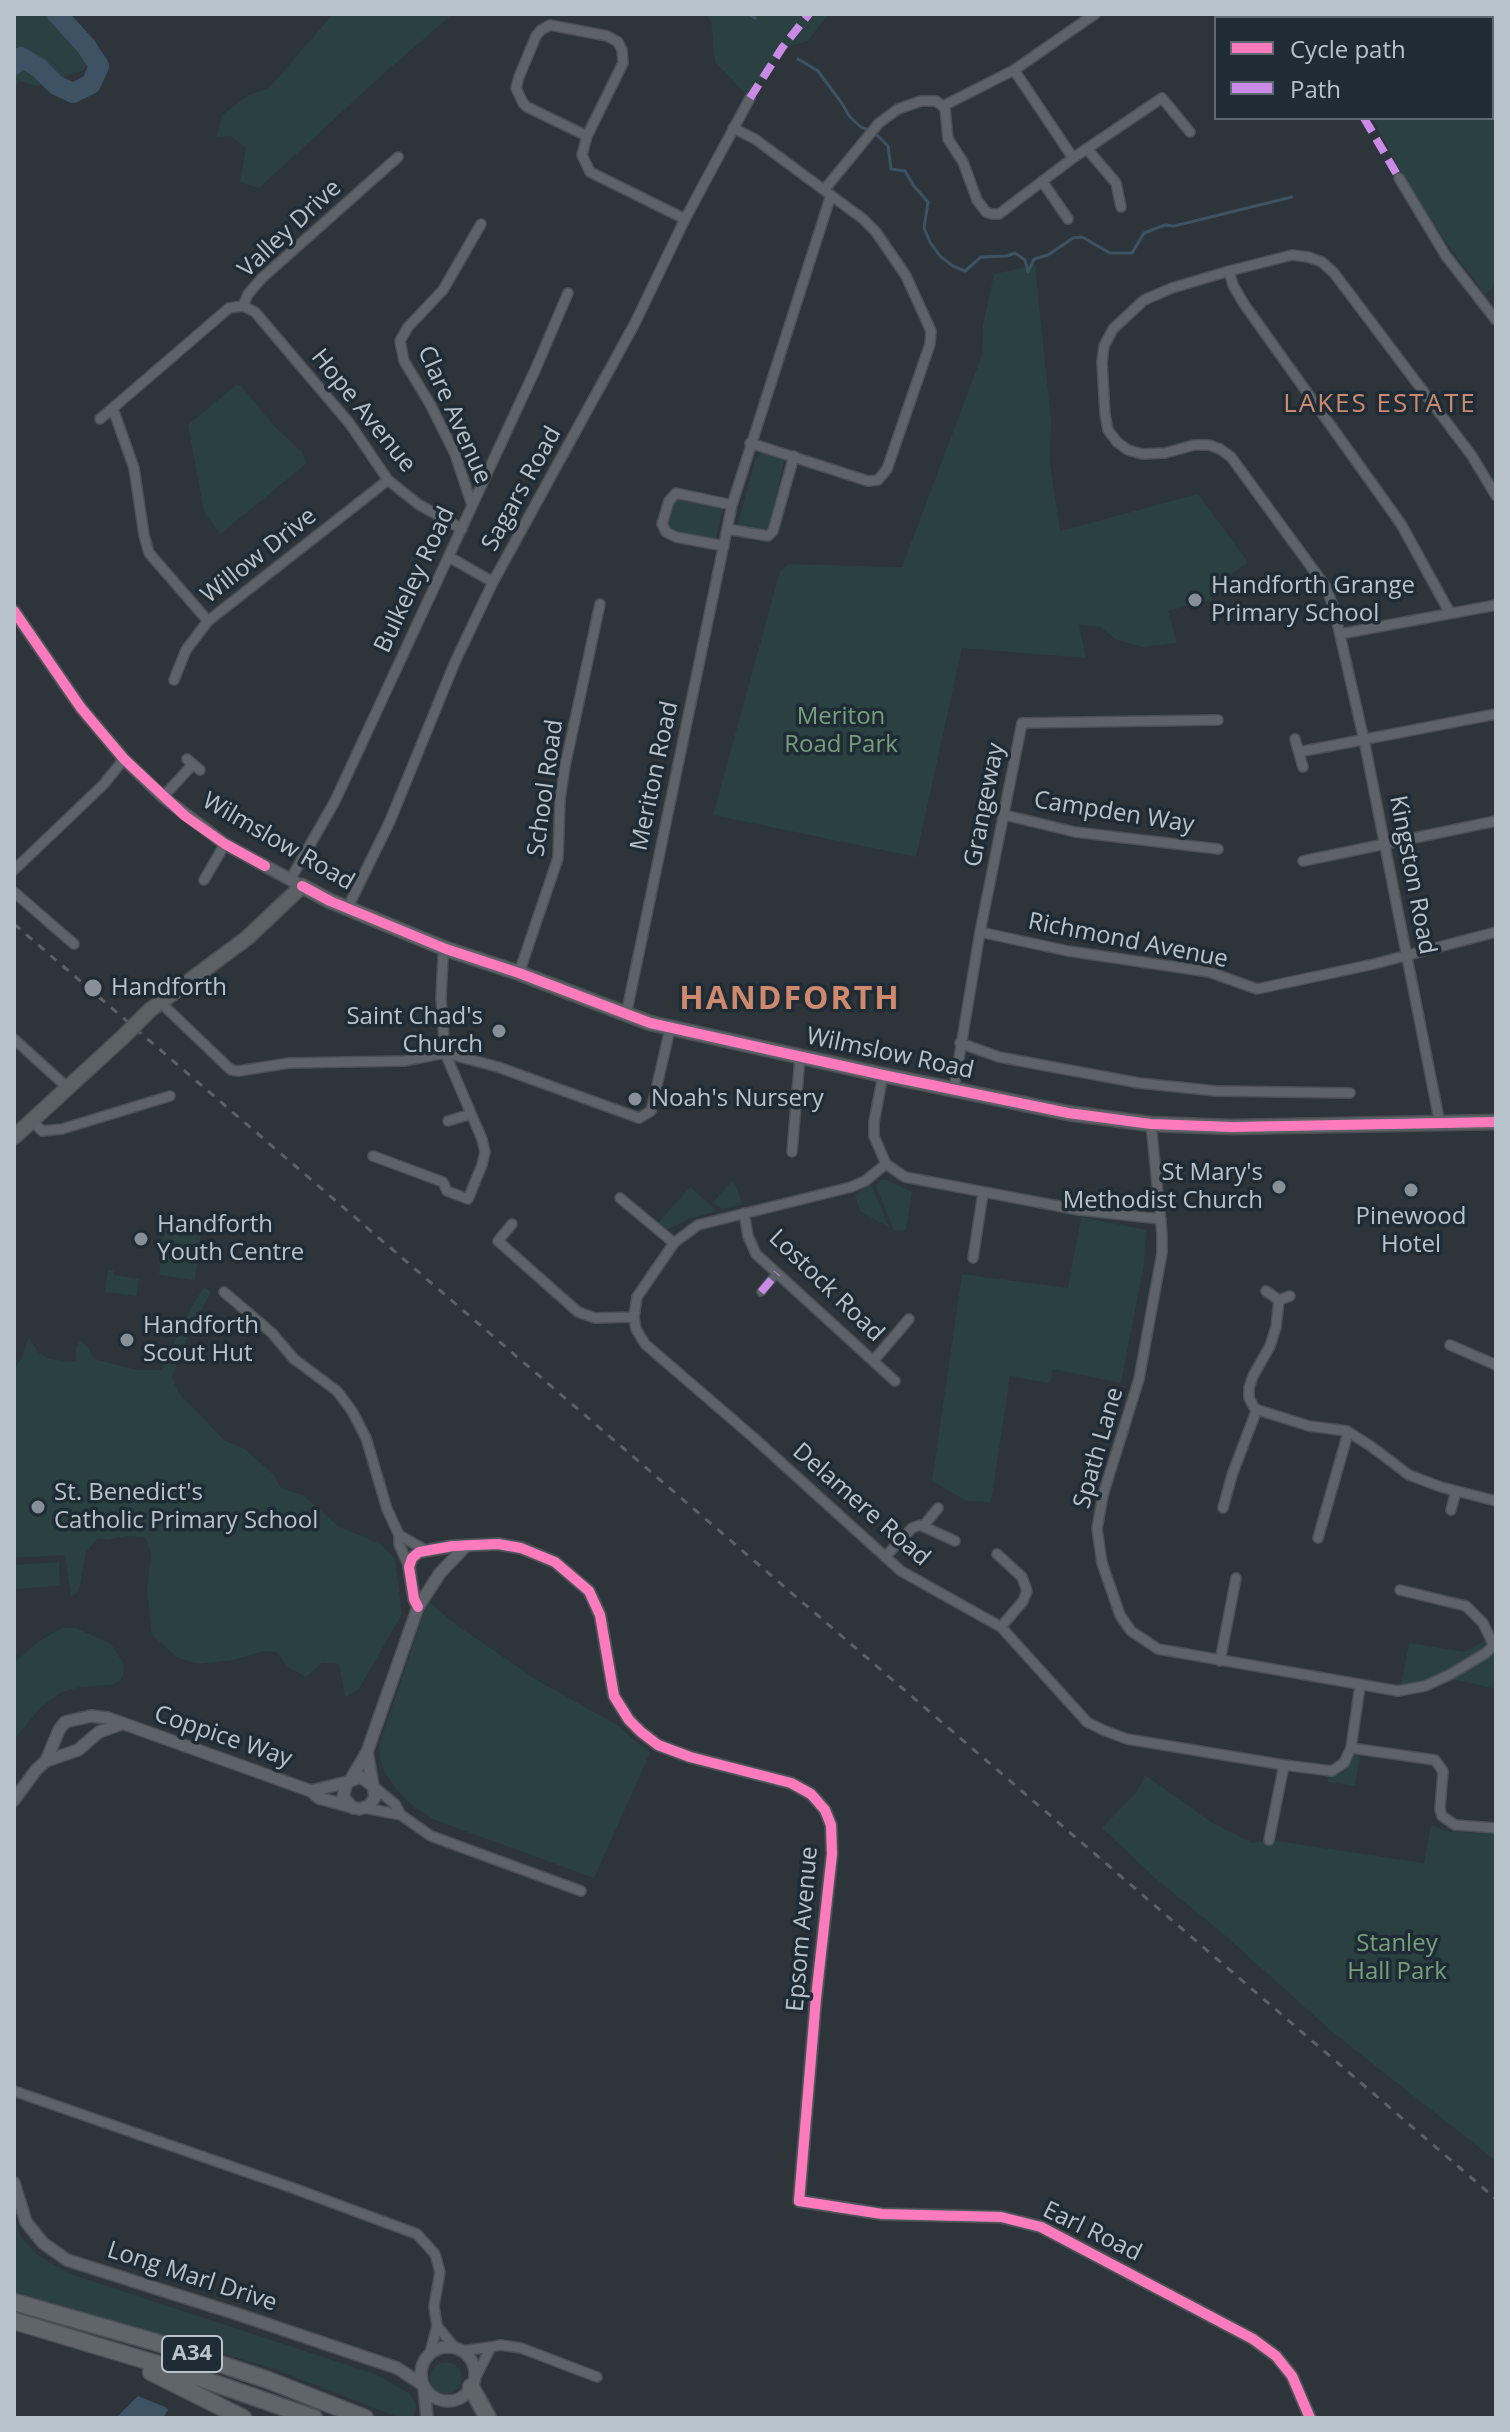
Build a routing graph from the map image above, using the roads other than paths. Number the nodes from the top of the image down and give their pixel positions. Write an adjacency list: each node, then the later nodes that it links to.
1 (573, 14): 3 (street)
2 (1095, 14): 4 (street)
3 (568, 27): 9 (street); 9 (street)
4 (1014, 70): 6 (street); 12 (street)
5 (750, 98): 7 (street, Sagars Road)
6 (943, 106): 14 (street); 15 (street)
7 (733, 128): 15 (street); 17 (street, Sagars Road)
8 (1190, 132): 10 (street)
9 (587, 136): 17 (street)
10 (1087, 149): 12 (street); 16 (street)
11 (398, 157): 22 (street, Valley Drive)
12 (1073, 158): 14 (street)
13 (1399, 178): 23 (street)
14 (1042, 181): 18 (street)
15 (827, 193): 26 (street, Meriton Road); 27 (street)
16 (1121, 207)
17 (685, 219): 36 (street, Sagars Road)
18 (1068, 219)
19 (481, 224): 30 (street, Clare Avenue)
20 (1229, 271): 29 (street, Kingston Road); 40 (street); 42 (street, Kingston Road)
21 (568, 293): 30 (street, Bulkeley Road)
22 (243, 306): 24 (street, Valley Drive); 28 (street, Hope Avenue)
23 (1496, 320)
24 (113, 409): 25 (street, Valley Drive); 41 (street)
25 (100, 419)
26 (750, 443): 27 (street); 31 (street, Meriton Road)
27 (794, 456): 33 (street)
28 (388, 480): 32 (street, Hope Avenue); 41 (street, Willow Drive)
29 (1496, 496)
30 (472, 505): 32 (street, Bulkeley Road)
31 (732, 505): 33 (street, Meriton Road); 34 (street)
32 (462, 529): 35 (street, Bulkeley Road)
33 (727, 529): 34 (street, Meriton Road)
34 (724, 546): 71 (street, Meriton Road)
35 (449, 557): 36 (street); 61 (street, Bulkeley Road)
36 (493, 582): 63 (street, Sagars Road)
37 (600, 604): 69 (street, School Road)
38 (1496, 605): 40 (street)
39 (14, 611): 49 (street, Wilmslow Road)
40 (1450, 613): 42 (street)
41 (208, 621): 43 (street, Willow Drive)
42 (1340, 634): 47 (street, Kingston Road)
43 (174, 680)
44 (1496, 714): 47 (street)
45 (1218, 720): 53 (street, Grangeway)
46 (1295, 739): 48 (street)
47 (1364, 740): 48 (street); 55 (street, Kingston Road)
48 (1299, 752): 51 (street)
49 (124, 759): 52 (street, Wilmslow Road); 59 (street)
50 (193, 764): 52 (street)
51 (1303, 767)
52 (163, 797): 56 (street, Wilmslow Road)
53 (1005, 815): 57 (street, Campden Way); 64 (street, Grangeway)
54 (1496, 821): 55 (street)
55 (1385, 843): 58 (street); 68 (street, Kingston Road)
56 (225, 844): 60 (street); 61 (street, Wilmslow Road)
57 (1218, 849)
58 (1303, 861)
59 (14, 870)
60 (204, 880)
61 (296, 883): 63 (main road, Wilmslow Road); 70 (main road)
62 (14, 892): 66 (street)
63 (347, 909): 67 (main road, Wilmslow Road)
64 (980, 932): 68 (street, Richmond Avenue); 74 (street, Grangeway)
65 (1496, 932): 68 (street, Richmond Avenue)
66 (74, 944)
67 (446, 949): 69 (main road, Wilmslow Road); 75 (street)
68 (1408, 954): 89 (street, Kingston Road)
69 (519, 973): 71 (main road, Wilmslow Road)
70 (155, 1006): 77 (street); 80 (main road, bridge)
71 (626, 1015): 72 (main road, Wilmslow Road)
72 (670, 1029): 75 (street); 76 (main road, Wilmslow Road)
73 (14, 1039): 80 (street)
74 (960, 1043): 81 (street, Grangeway); 82 (street, Wilmslow Road)
75 (445, 1053): 77 (street); 84 (street)
76 (800, 1057): 79 (main road, Wilmslow Road); 91 (street)
77 (324, 1062): 78 (street)
78 (324, 1074)
79 (883, 1075): 81 (main road, Wilmslow Road); 93 (street)
80 (68, 1088): 85 (main road)
81 (954, 1088): 88 (main road, Wilmslow Road)
82 (1350, 1093)
83 (170, 1096): 85 (street)
84 (471, 1114): 86 (street); 92 (street)
85 (32, 1121): 90 (main road)
86 (448, 1121)
87 (1496, 1122): 89 (main road, Wilmslow Road)
88 (1151, 1124): 89 (main road, Wilmslow Road); 97 (street, Spath Lane)
89 (1440, 1124)
90 (14, 1137)
91 (792, 1152)
92 (373, 1156)
93 (886, 1164): 94 (street); 96 (street)
94 (983, 1193): 97 (street); 100 (street)
95 (620, 1198): 99 (street)
96 (744, 1213): 99 (street); 101 (street, Lostock Road)
97 (1161, 1219): 135 (street, Spath Lane)
98 (512, 1224): 107 (street)
99 (674, 1243): 107 (street)
100 (973, 1258)
101 (777, 1273): 104 (street); 110 (street, Lostock Road)
102 (1266, 1291): 106 (street)
103 (224, 1292): 121 (street)
104 (761, 1292)
105 (1290, 1296): 106 (street)
106 (1279, 1300): 113 (street)
107 (634, 1317): 127 (street, Delamere Road)
108 (909, 1319): 110 (street)
109 (1450, 1345): 111 (street)
110 (874, 1360): 112 (street, Lostock Road)
111 (1496, 1365)
112 (895, 1381)
113 (1257, 1409): 114 (street); 118 (street)
114 (1348, 1433): 115 (street); 122 (street)
115 (1456, 1491): 116 (street); 119 (street)
116 (1496, 1501)
117 (938, 1508): 120 (street)
118 (1223, 1508)
119 (1451, 1510)
120 (925, 1524): 123 (street); 127 (street)
121 (399, 1535): 125 (street); 128 (street)
122 (1318, 1538)
123 (955, 1541)
124 (464, 1548): 125 (street, Epsom Avenue); 129 (street); 157 (street, Epsom Avenue)
125 (429, 1552): 128 (street); 129 (street)
126 (997, 1554): 133 (street)
127 (885, 1557): 133 (street, Delamere Road)
128 (410, 1570): 129 (street); 132 (street)
129 (438, 1575): 132 (street)
130 (1237, 1578): 135 (street)
131 (1400, 1590): 134 (street)
132 (418, 1607): 143 (street)
133 (1001, 1627): 145 (street, Delamere Road)
134 (1495, 1644): 136 (street, Spath Lane)
135 (1220, 1661): 136 (street, Spath Lane)
136 (1360, 1686): 141 (street)
137 (75, 1720): 138 (street, Coppice Way); 139 (street); 140 (street)
138 (121, 1724): 140 (street, Coppice Way); 148 (street, Coppice Way)
139 (58, 1735): 142 (street); 144 (street)
140 (89, 1739): 142 (street)
141 (1351, 1748): 145 (street, Delamere Road); 152 (street)
142 (74, 1751): 144 (street)
143 (367, 1752): 146 (street); 147 (street)
144 (46, 1761): 149 (street)
145 (1284, 1765): 153 (street)
146 (349, 1781): 147 (street); 148 (street, Coppice Way); 150 (street)
147 (374, 1786): 150 (street); 151 (street)
148 (311, 1791): 150 (street, Coppice Way)
149 (14, 1800)
150 (359, 1808): 151 (street)
151 (401, 1815): 154 (street)
152 (1496, 1828)
153 (1269, 1840)
154 (581, 1891)
155 (14, 2091): 160 (street)
156 (14, 2183): 165 (street, Long Marl Drive)
157 (799, 2201): 174 (street, Earl Road)
158 (14, 2302): 171 (highway, A34)
159 (14, 2321): 161 (highway, A34)
160 (437, 2326): 163 (street); 164 (street)
161 (54, 2332): 169 (highway); 170 (highway, A34)
162 (491, 2347): 163 (street); 166 (street); 167 (street)
163 (458, 2349): 164 (street); 167 (street)
164 (428, 2356): 165 (street); 168 (street)
165 (397, 2368): 168 (street, Long Marl Drive)
166 (597, 2377)
167 (473, 2384): 168 (street); 173 (highway)
168 (423, 2386): 172 (street)
169 (243, 2418)
170 (314, 2418)
171 (365, 2418)
172 (427, 2418)
173 (488, 2418)
174 (1310, 2418)

